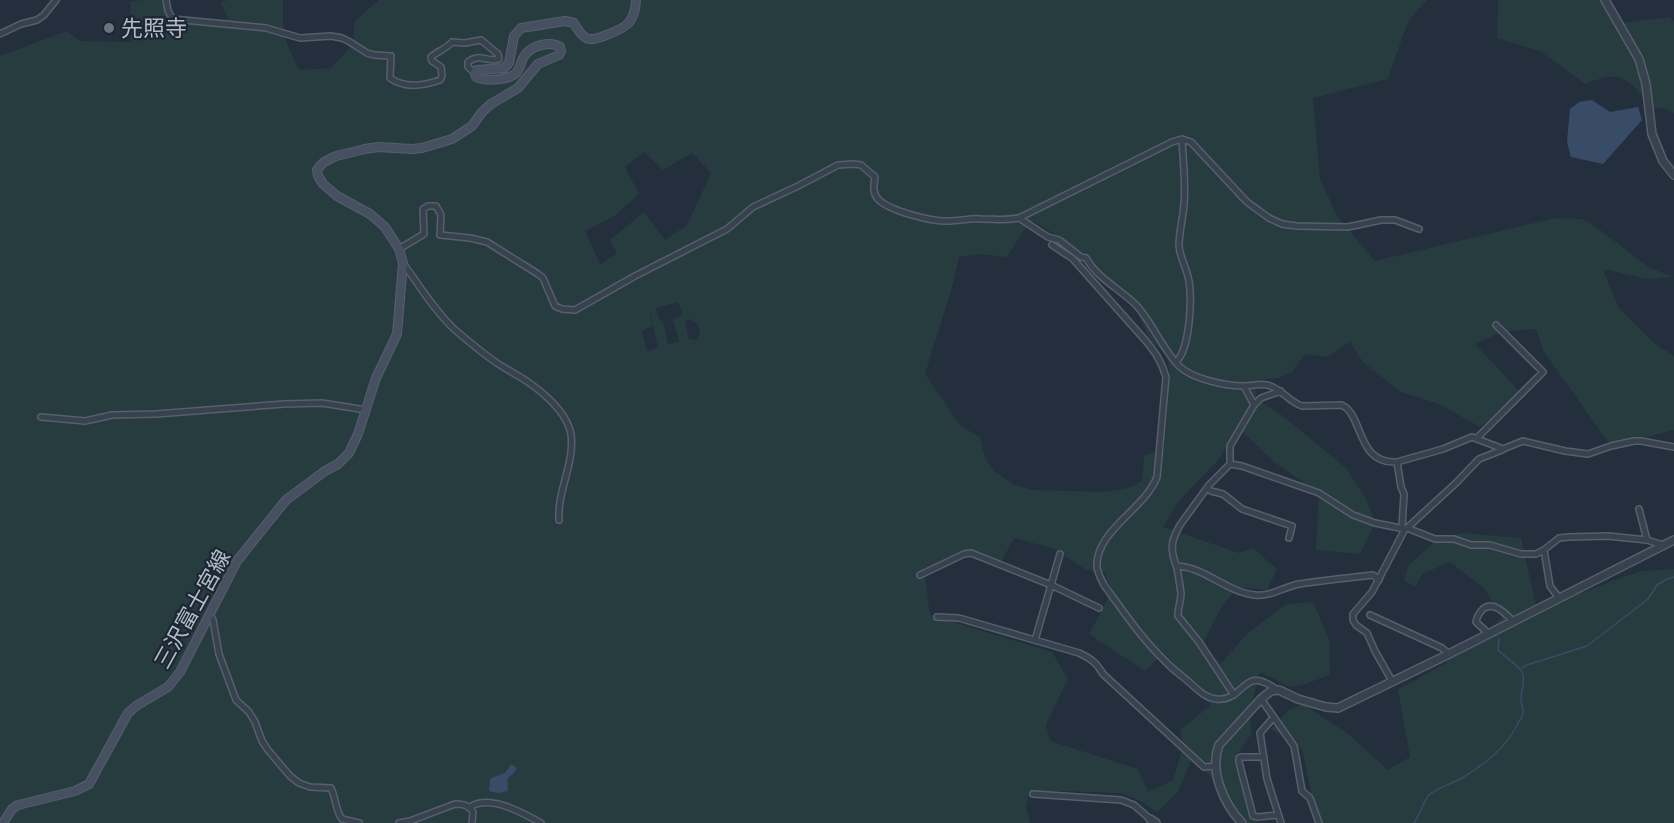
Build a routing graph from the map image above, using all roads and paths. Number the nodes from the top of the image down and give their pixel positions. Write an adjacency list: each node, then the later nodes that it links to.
1 (56, 0): 5 (street)
2 (166, 0): 6 (street)
3 (636, 0): 6 (main road)
4 (1605, 0): 8 (street)
5 (0, 33)
6 (475, 73): 12 (main road, 三沢富士宮線)
7 (1182, 139): 9 (street); 10 (street); 15 (street)
8 (1674, 175)
9 (1018, 218): 12 (street); 15 (street)
10 (1419, 229)
11 (1052, 245): 51 (street)
12 (399, 249): 13 (main road, 三沢富士宮線)
13 (404, 263): 19 (main road, 三沢富士宮線); 28 (street)
14 (1496, 325): 21 (street)
15 (1176, 362): 16 (street)
16 (1244, 386): 17 (street); 18 (street)
17 (1281, 392): 18 (street); 24 (street)
18 (1254, 405): 25 (street)
19 (366, 410): 20 (street); 42 (main road, 三沢富士宮線)
20 (41, 417)
21 (1477, 438): 23 (street); 24 (street)
22 (1674, 447): 23 (street)
23 (1503, 449): 29 (street)
24 (1397, 462): 29 (street)
25 (1230, 464): 26 (street); 29 (street)
26 (1207, 488): 30 (street); 36 (street)
27 (1640, 509): 31 (street)
28 (559, 520)
29 (1405, 528): 34 (street); 38 (street)
30 (1289, 538)
31 (1647, 540): 33 (street); 34 (street)
32 (1674, 540): 33 (street)
33 (1663, 545): 40 (street)
34 (1544, 550): 40 (street)
35 (1060, 554): 39 (street)
36 (1177, 566): 38 (street); 51 (street)
37 (920, 575): 39 (street)
38 (1379, 580): 49 (street)
39 (1051, 585): 41 (street); 47 (street)
40 (1559, 598): 45 (street)
41 (1099, 608)
42 (210, 614): 60 (main road, 三沢富士宮線); 61 (street)
43 (1370, 615): 48 (street)
44 (937, 618): 47 (street)
45 (1513, 621): 46 (street); 46 (street)
46 (1489, 634): 48 (street)
47 (1035, 640): 55 (street)
48 (1449, 654): 49 (street)
49 (1392, 681): 50 (street)
50 (1277, 690): 51 (street); 52 (street)
51 (1234, 695)
52 (1261, 699): 53 (street); 55 (street)
53 (1274, 717): 54 (street); 67 (street)
54 (1264, 757): 58 (street); 58 (street)
55 (1216, 766): 65 (street)
56 (1033, 794): 59 (street)
57 (470, 807): 62 (street); 63 (street); 64 (street)
58 (1278, 815): 66 (street)
59 (1153, 821)
60 (3, 823)
61 (360, 823)
62 (399, 823)
63 (472, 823)
64 (541, 823)
65 (1242, 823)
66 (1281, 823)
67 (1319, 823)

